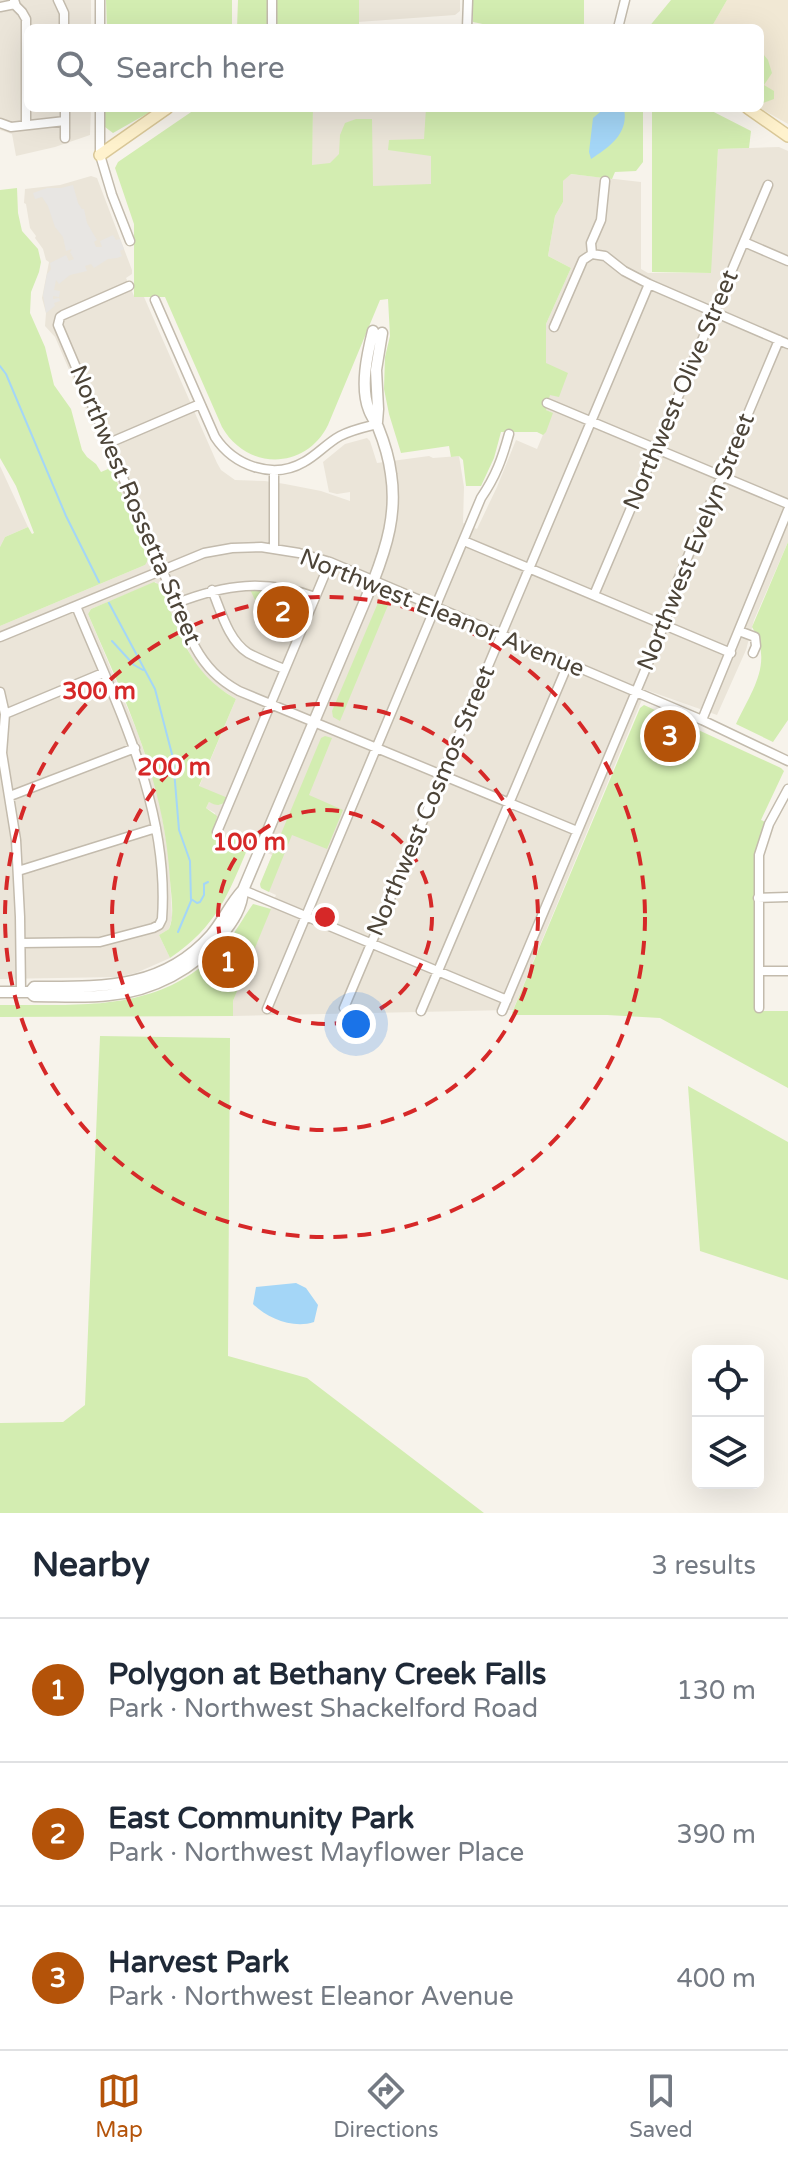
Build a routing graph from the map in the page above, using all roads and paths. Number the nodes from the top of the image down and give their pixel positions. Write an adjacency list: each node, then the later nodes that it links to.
1 (58, 0): 9 (street)
2 (100, 0): 10 (street)
3 (272, 0): 11 (street)
4 (468, 0): 12 (street)
5 (625, 0): 13 (street)
6 (15, 2): 7 (street); 8 (street)
7 (0, 7)
8 (26, 24)
9 (64, 24)
10 (100, 24)
11 (272, 24)
12 (467, 24)
13 (619, 24)
14 (26, 112): 21 (street)
15 (65, 112): 19 (street)
16 (100, 112): 24 (street)
17 (161, 112): 24 (main road)
18 (754, 112): 22 (main road)
19 (65, 121): 21 (street); 23 (street)
20 (0, 123): 21 (street)
21 (26, 125)
22 (787, 134)
23 (65, 138)
24 (100, 155): 27 (street)
25 (605, 181): 29 (street)
26 (768, 185): 28 (street, Northwest Olive Street)
27 (130, 241)
28 (744, 242): 30 (street); 34 (street, Northwest Olive Street)
29 (592, 254): 31 (street); 35 (street)
30 (788, 261)
31 (649, 284): 34 (street); 40 (street, Northwest Cosmos Street)
32 (129, 286): 43 (street, Northwest Rossetta Street)
33 (155, 300): 39 (street)
34 (714, 312): 37 (street); 44 (street, Northwest Olive Street)
35 (554, 327)
36 (378, 332): 41 (street)
37 (783, 342): 46 (street, Northwest Evelyn Street)
38 (547, 403): 40 (street)
39 (200, 404): 43 (street); 45 (street)
40 (591, 422): 44 (street); 51 (street, Northwest Cosmos Street)
41 (377, 424): 45 (street); 53 (street)
42 (509, 434): 48 (street)
43 (109, 443): 52 (street, Northwest Rossetta Street)
44 (656, 449): 46 (street); 55 (street, Northwest Olive Street)
45 (274, 471): 49 (street)
46 (722, 477): 47 (street); 60 (street, Northwest Evelyn Street)
47 (788, 507): 61 (street)
48 (464, 541): 51 (street); 59 (street)
49 (274, 549): 50 (street, Northwest Eleanor Avenue); 52 (street, Northwest Eleanor Avenue)
50 (330, 562): 53 (street, Northwest Eleanor Avenue); 56 (street)
51 (528, 568): 55 (street); 62 (street, Northwest Cosmos Street)
52 (162, 569): 57 (street, Northwest Rossetta Street); 58 (street, Northwest Eleanor Avenue)
53 (373, 582): 59 (street, Northwest Eleanor Avenue); 74 (street)
54 (212, 590): 56 (street); 57 (street); 67 (street)
55 (594, 595): 60 (street)
56 (315, 597): 67 (street)
57 (177, 603): 71 (street, Northwest Rossetta Street)
58 (76, 606): 63 (street, Northwest Eleanor Avenue); 68 (street)
59 (436, 608): 62 (street, Northwest Eleanor Avenue); 76 (street)
60 (664, 625): 64 (street); 70 (street, Northwest Evelyn Street)
61 (739, 631): 64 (street); 65 (street)
62 (500, 635): 66 (street, Northwest Eleanor Avenue); 78 (street, Northwest Cosmos Street)
63 (0, 637)
64 (731, 653): 73 (street)
65 (753, 653)
66 (568, 664): 70 (street, Northwest Eleanor Avenue); 81 (street)
67 (284, 669): 71 (street)
68 (103, 673): 72 (street); 75 (street)
69 (0, 692): 72 (street)
70 (635, 692): 73 (street, Northwest Eleanor Avenue); 83 (street, Northwest Evelyn Street)
71 (270, 703): 74 (street, Northwest Rossetta Street); 84 (street)
72 (5, 714): 80 (street)
73 (702, 720): 77 (street, Northwest Eleanor Avenue)
74 (313, 721): 76 (street, Northwest Rossetta Street); 86 (street)
75 (135, 748): 80 (street); 82 (street)
76 (377, 748): 78 (street, Northwest Rossetta Street); 89 (street)
77 (788, 761)
78 (442, 775): 81 (street, Northwest Rossetta Street); 91 (street, Northwest Cosmos Street)
79 (788, 789): 88 (street)
80 (10, 796): 85 (street)
81 (508, 802): 83 (street, Northwest Rossetta Street); 94 (street)
82 (156, 828): 85 (street); 90 (street)
83 (577, 831): 97 (street, Northwest Evelyn Street)
84 (217, 832)
85 (18, 871): 90 (street)
86 (243, 890): 89 (street); 96 (street)
87 (788, 897): 88 (street)
88 (758, 898): 92 (street)
89 (306, 917): 91 (street); 100 (street)
90 (21, 943): 96 (street)
91 (371, 944): 94 (street); 98 (street, Northwest Cosmos Street)
92 (759, 971): 93 (street); 99 (street)
93 (788, 971)
94 (437, 972): 97 (street); 101 (street)
95 (0, 992): 96 (street)
96 (25, 992)
97 (507, 1000): 102 (street, Northwest Evelyn Street)
98 (344, 1008)
99 (759, 1008)
100 (267, 1009)
101 (421, 1011)
102 (502, 1011)

